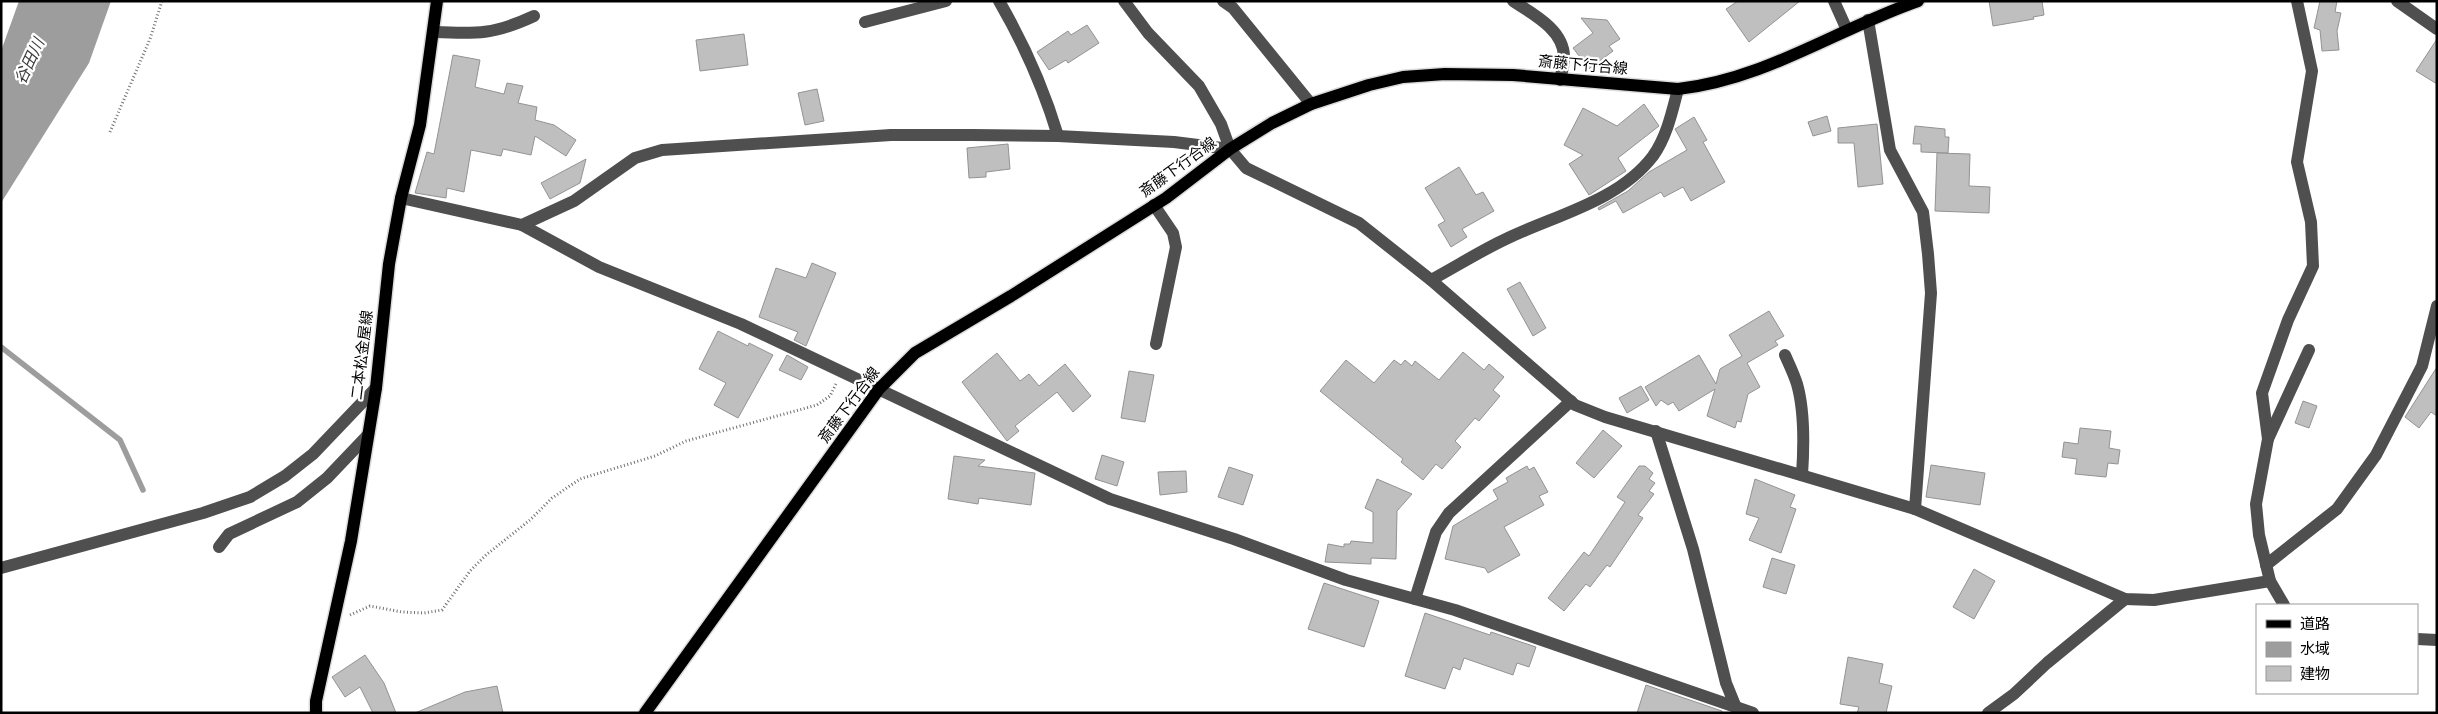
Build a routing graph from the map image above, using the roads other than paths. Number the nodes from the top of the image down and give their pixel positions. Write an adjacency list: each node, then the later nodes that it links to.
1 (437, 1): 17 (main road, 二本松金屋線)
2 (946, 1): 14 (street)
3 (999, 1): 21 (street)
4 (1124, 1): 22 (street)
5 (1223, 1): 20 (street)
6 (1513, 1): 18 (street)
7 (1834, 1): 16 (street)
8 (1918, 1): 11 (main road, 斎藤下行合線)
9 (2297, 1): 36 (street)
10 (2397, 1): 15 (street)
11 (1904, 4): 13 (main road, 斎藤下行合線)
12 (534, 16): 17 (street)
13 (1868, 20): 16 (main road, 斎藤下行合線); 38 (street)
14 (865, 22)
15 (2437, 29)
16 (1847, 30): 19 (main road, 斎藤下行合線)
17 (433, 32): 23 (main road, 二本松金屋線)
18 (1560, 80): 19 (main road, 斎藤下行合線); 20 (main road, 斎藤下行合線)
19 (1678, 89): 26 (street)
20 (1311, 104): 22 (main road, 斎藤下行合線)
21 (1058, 136): 22 (street); 25 (street)
22 (1230, 149): 24 (main road, 斎藤下行合線); 26 (street)
23 (400, 198): 25 (street); 31 (main road, 二本松金屋線)
24 (1154, 205): 28 (street); 32 (main road, 斎藤下行合線)
25 (522, 225): 32 (street)
26 (1432, 280): 33 (street)
27 (2437, 306): 40 (street)
28 (1156, 344)
29 (2309, 350): 36 (street)
30 (1785, 354): 37 (street)
31 (376, 388): 35 (main road, 二本松金屋線); 41 (street)
32 (879, 389): 43 (street); 50 (main road, 斎藤下行合線)
33 (1571, 401): 34 (street); 43 (street)
34 (1656, 430): 37 (street); 48 (street)
35 (368, 435): 39 (street); 49 (main road, 二本松金屋線)
36 (2268, 439): 40 (street)
37 (1802, 475): 38 (street)
38 (1916, 509): 44 (street)
39 (219, 547)
40 (2266, 565): 42 (street)
41 (1, 568)
42 (2270, 582): 44 (street); 45 (street)
43 (1415, 599): 48 (street)
44 (2125, 599): 52 (street)
45 (2283, 604)
46 (2418, 639): 47 (street)
47 (2437, 640)
48 (1737, 710): 51 (street)
49 (316, 713)
50 (645, 713)
51 (1753, 713)
52 (1988, 713)

